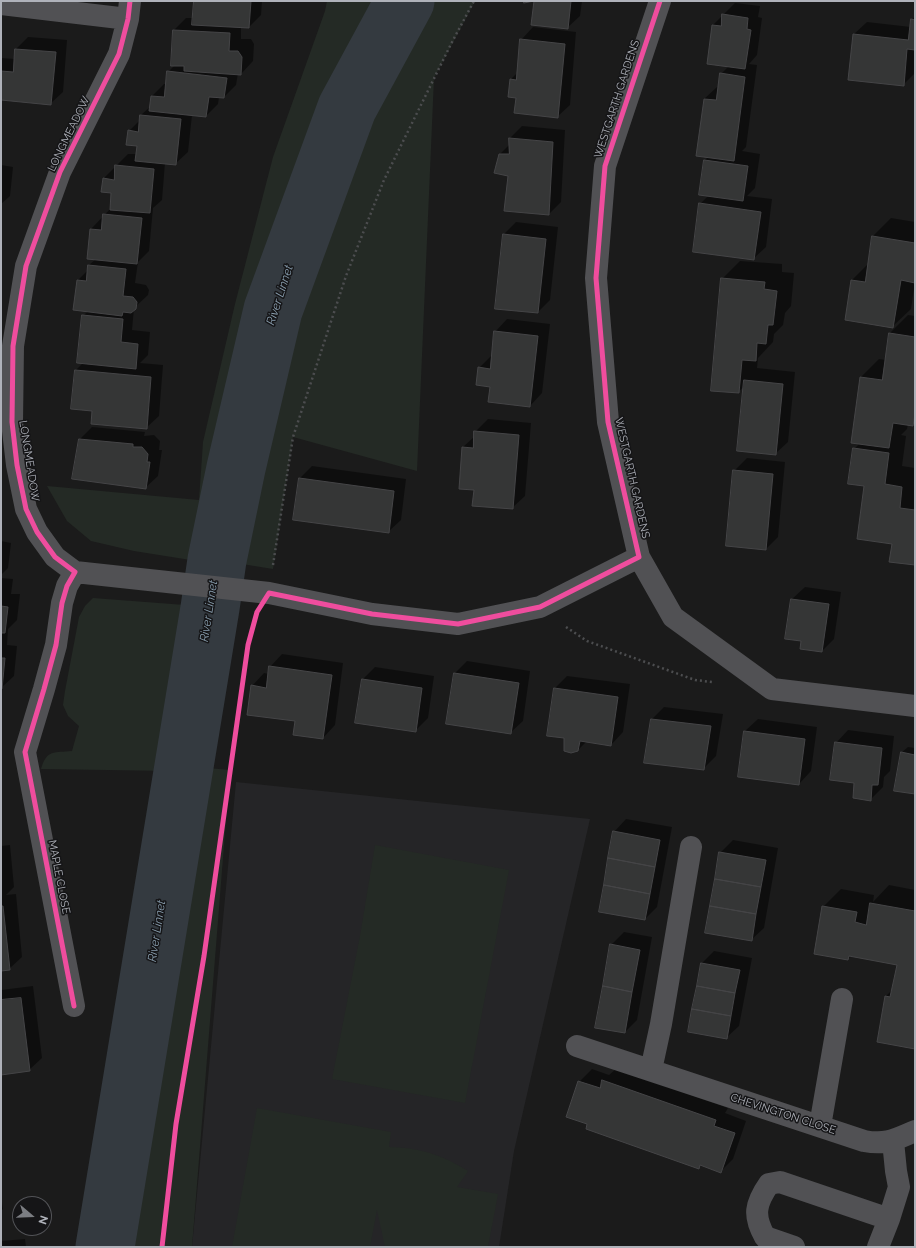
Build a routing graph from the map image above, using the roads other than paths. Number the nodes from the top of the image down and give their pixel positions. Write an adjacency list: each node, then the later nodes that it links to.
1 (660, 1): 4 (street, WESTGARTH GARDENS)
2 (1, 4): 3 (street)
3 (129, 10): 5 (street, LONGMEADOW)
4 (639, 557): 5 (street); 6 (street, WESTGARTH GARDENS)
5 (75, 572): 9 (street, MAPLE CLOSE)
6 (915, 706)
7 (691, 847): 11 (street)
8 (842, 999): 12 (street)
9 (74, 1006)
10 (577, 1046): 11 (street, CHEVINGTON CLOSE)
11 (651, 1070): 12 (street, CHEVINGTON CLOSE)
12 (820, 1126): 14 (street, CHEVINGTON CLOSE)
13 (915, 1132): 14 (street, CHEVINGTON CLOSE)
14 (893, 1141): 15 (street)
15 (907, 1188): 16 (street)
16 (889, 1219): 17 (street); 18 (street)
17 (794, 1247)
18 (878, 1247)

